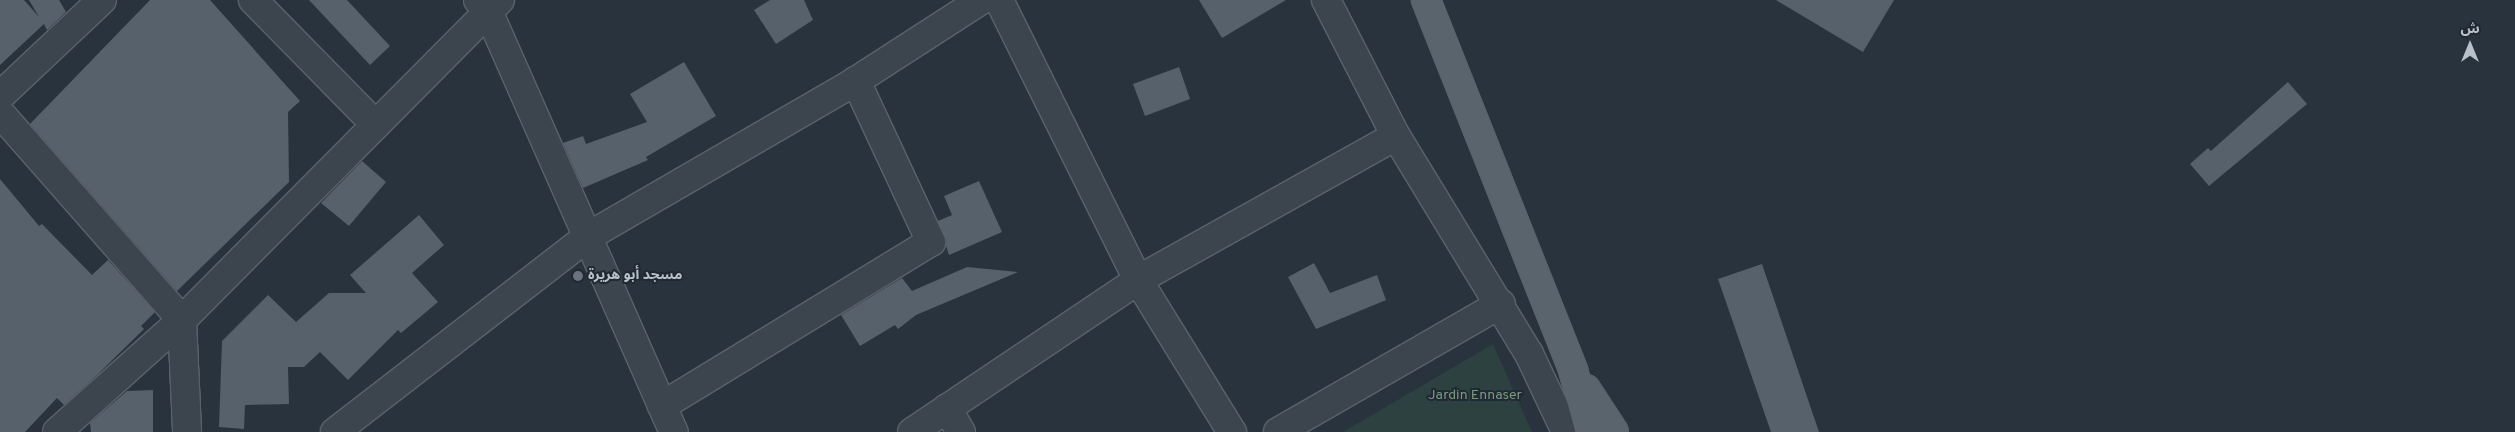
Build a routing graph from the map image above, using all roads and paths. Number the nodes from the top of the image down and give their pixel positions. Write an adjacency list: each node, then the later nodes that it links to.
1 (102, 0): 9 (street)
2 (253, 0): 11 (street)
3 (981, 0): 8 (street)
4 (999, 0): 14 (street)
5 (1326, 0): 12 (street)
6 (1426, 0): 17 (main road)
7 (489, 4): 11 (street); 13 (street)
8 (856, 81): 13 (street); 18 (street)
9 (0, 96)
10 (0, 113): 16 (street)
11 (376, 125): 16 (street)
12 (1396, 136): 14 (street); 15 (street)
13 (587, 236): 18 (street); 22 (street)
14 (1138, 280): 19 (street); 26 (street)
15 (1501, 304): 27 (street); 28 (street)
16 (182, 320): 20 (street); 21 (street)
17 (1573, 370): 29 (main road); 30 (main road)
18 (662, 406): 23 (street)
19 (947, 408): 24 (street); 25 (street)
20 (58, 432)
21 (187, 432)
22 (335, 432)
23 (674, 432)
24 (912, 432)
25 (961, 432)
26 (1232, 432)
27 (1278, 432)
28 (1566, 432)
29 (1590, 432)
30 (1614, 432)

